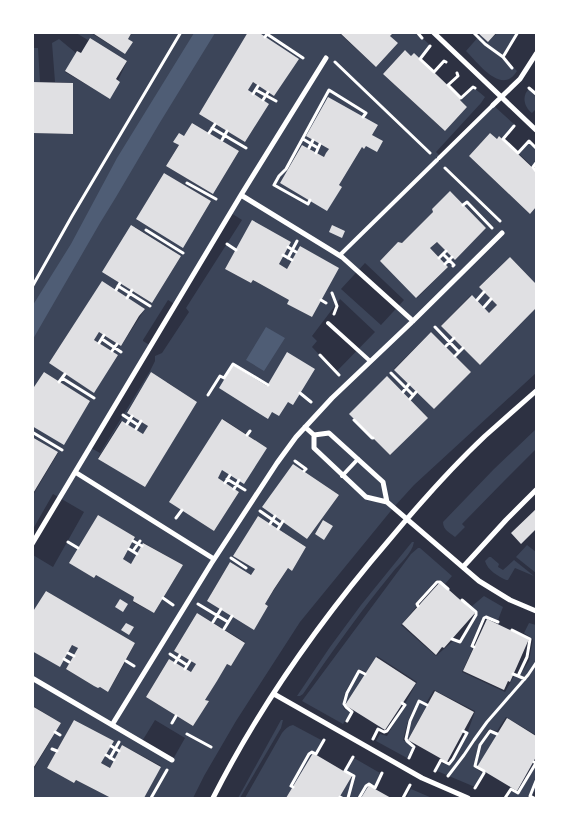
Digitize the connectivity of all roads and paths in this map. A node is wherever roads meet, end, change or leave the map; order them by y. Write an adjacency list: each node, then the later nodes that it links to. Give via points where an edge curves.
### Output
1 (181, 32): 62 (path)
2 (417, 32): 11 (path, via 431,46 420,59 434,72 444,61)
3 (433, 32): 19 (street)
4 (473, 32): 10 (path)
5 (518, 32): 10 (path)
6 (265, 37): 8 (path, via 267,34)
7 (536, 54): 19 (street, via 520,79)
8 (303, 58)
9 (326, 58): 38 (path, via 329,56); 42 (street)
10 (503, 58): 13 (path)
11 (449, 65)
12 (454, 69): 15 (path, via 458,76 448,86 461,98 473,87)
13 (514, 70)
14 (529, 88): 18 (path)
15 (478, 91)
16 (254, 94): 17 (path, via 257,88)
17 (267, 94): 20 (path); 21 (path)
18 (536, 94)
19 (501, 96): 22 (street); 27 (street)
20 (263, 100)
21 (276, 101)
22 (493, 105): 38 (lane)
23 (363, 117): 31 (path, via 366,113 329,90)
24 (510, 120): 36 (path, via 515,125 503,140 518,153 529,141)
25 (215, 124): 26 (path)
26 (212, 128): 29 (path); 30 (path)
27 (536, 130)
28 (227, 131): 30 (path)
29 (209, 133)
30 (225, 136): 32 (path); 34 (path)
31 (303, 139): 33 (path); 44 (path, via 274,185 308,204)
32 (222, 140)
33 (312, 142): 35 (path); 37 (path, via 319,146)
34 (246, 148)
35 (308, 148)
36 (536, 148)
37 (316, 153)
38 (438, 159): 48 (path, via 500,222); 55 (lane)
39 (536, 163): 40 (path, via 532,167)
40 (536, 171)
41 (187, 183): 43 (path)
42 (241, 195): 55 (street); 118 (street)
43 (216, 200)
44 (310, 200)
45 (463, 205): 47 (path, via 467,202 493,229)
46 (147, 230): 54 (path)
47 (490, 232)
48 (501, 233): 74 (street)
49 (297, 241): 53 (path)
50 (227, 244): 52 (path)
51 (288, 247): 53 (path)
52 (236, 250)
53 (294, 251): 58 (path, via 286,257)
54 (183, 252)
55 (340, 255): 74 (street)
56 (452, 257): 59 (path)
57 (439, 258): 59 (path, via 444,252)
58 (292, 260)
59 (449, 260): 60 (path); 61 (path, via 454,265)
60 (445, 264)
61 (449, 270)
62 (32, 287)
63 (116, 290): 64 (path, via 119,284)
64 (131, 292): 67 (path); 72 (path)
65 (484, 292): 70 (path)
66 (332, 293): 75 (path, via 337,306)
67 (127, 298)
68 (491, 299): 73 (path)
69 (321, 300): 71 (path)
70 (477, 300)
71 (326, 303)
72 (150, 306)
73 (484, 307)
74 (413, 321): 88 (street)
75 (329, 324): 88 (lane)
76 (435, 327): 79 (path)
77 (454, 338): 79 (path)
78 (102, 339): 83 (path)
79 (450, 342): 81 (path); 85 (path)
80 (117, 344): 83 (path)
81 (446, 346)
82 (463, 348): 85 (path)
83 (113, 349): 84 (path)
84 (121, 352)
85 (459, 352): 87 (path)
86 (320, 355): 91 (path)
87 (455, 356)
88 (370, 362): 107 (street)
89 (391, 373): 93 (path)
90 (64, 374): 100 (path, via 60,380)
91 (339, 374)
92 (268, 385): 98 (path, via 232,364)
93 (407, 386): 95 (path); 99 (path)
94 (536, 391): 131 (street, via 454,467)
95 (403, 392)
96 (416, 392): 99 (path)
97 (300, 393): 102 (path)
98 (208, 395)
99 (413, 395): 101 (path)
100 (94, 398)
101 (410, 399)
102 (311, 402)
103 (123, 415): 104 (path)
104 (131, 418): 106 (path); 108 (path, via 140,423)
105 (354, 420): 113 (path)
106 (127, 424)
107 (305, 427): 112 (street); 140 (street)
108 (136, 429)
109 (250, 431): 111 (path)
110 (32, 432): 114 (path)
111 (247, 435)
112 (314, 435): 115 (street, via 329,433); 119 (street, via 314,448)
113 (373, 438)
114 (62, 450)
115 (358, 459): 119 (lane); 126 (street, via 383,482)
116 (294, 461): 117 (path, via 306,469)
117 (304, 471)
118 (75, 472): 136 (street); 140 (street)
119 (342, 476): 126 (street, via 366,497)
120 (228, 479): 122 (path)
121 (239, 480): 122 (path)
122 (236, 484): 123 (path); 125 (path)
123 (234, 489)
124 (536, 490): 141 (street)
125 (245, 491)
126 (387, 502): 131 (street)
127 (182, 510): 130 (path)
128 (260, 511): 132 (path)
129 (275, 516): 132 (path)
130 (176, 518)
131 (407, 519): 141 (street); 177 (street, via 332,610)
132 (271, 522): 133 (path)
133 (280, 525)
134 (133, 541): 138 (path, via 140,544 135,553)
135 (68, 542): 137 (path)
136 (32, 544)
137 (78, 548)
138 (129, 549)
139 (231, 558): 142 (path)
140 (214, 559): 145 (street)
141 (463, 567): 150 (street, via 497,593)
142 (246, 568)
143 (448, 588): 148 (path, via 437,582)
144 (163, 598): 147 (path)
145 (190, 598): 151 (path); 182 (street)
146 (462, 600): 158 (path, via 476,615 460,642)
147 (173, 605)
148 (418, 606)
149 (220, 609): 151 (path)
150 (536, 611)
151 (217, 616): 153 (path); 154 (path)
152 (232, 616): 154 (path)
153 (213, 622)
154 (228, 622): 156 (path)
155 (498, 622): 159 (path, via 484,618)
156 (224, 629)
157 (512, 630): 174 (path, via 530,638 526,662)
158 (452, 639)
159 (474, 647)
160 (68, 653): 163 (path)
161 (170, 654): 165 (path)
162 (180, 655): 165 (path)
163 (74, 656)
164 (64, 659): 168 (path)
165 (178, 659): 167 (path, via 186,667); 169 (path)
166 (126, 661): 171 (path)
167 (190, 661)
168 (69, 662)
169 (175, 663)
170 (536, 663): 176 (path)
171 (134, 666)
172 (365, 674): 183 (path, via 359,671 347,693 344,704 352,712)
173 (513, 674): 174 (path)
174 (518, 676): 176 (path)
175 (32, 678): 182 (street)
176 (525, 679): 205 (path, via 487,722)
177 (274, 694): 211 (street); 215 (street, via 422,778)
178 (402, 703): 190 (path, via 405,705 387,731 378,729)
179 (427, 705): 200 (path, via 419,701 410,721 406,741 414,747)
180 (176, 716): 181 (path)
181 (172, 723)
182 (112, 725): 199 (street)
183 (344, 726)
184 (463, 731): 203 (path, via 467,733 449,764 441,760)
185 (55, 732): 188 (path)
186 (188, 734): 193 (path)
187 (497, 734): 209 (path, via 490,731 480,745 475,766 484,773)
188 (60, 735)
189 (324, 740): 208 (path, via 316,754 309,754)
190 (371, 741)
191 (120, 742): 195 (path)
192 (111, 746): 195 (path)
193 (211, 747)
194 (52, 749): 196 (path)
195 (117, 750): 197 (path, via 112,759)
196 (58, 751)
197 (106, 755)
198 (353, 757): 212 (path, via 345,771 354,776)
199 (172, 760)
200 (408, 761)
201 (534, 762): 216 (path, via 518,792 511,789)
202 (162, 765): 210 (path, via 168,769)
203 (434, 772)
204 (382, 773): 213 (path, via 376,788 369,784)
205 (447, 777)
206 (536, 781): 217 (path, via 530,796)
207 (410, 785): 214 (path)
208 (293, 787)
209 (475, 788)
210 (151, 798)
211 (213, 798)
212 (348, 798)
213 (359, 798)
214 (402, 798)
215 (468, 798)
216 (505, 798)
217 (534, 798)

